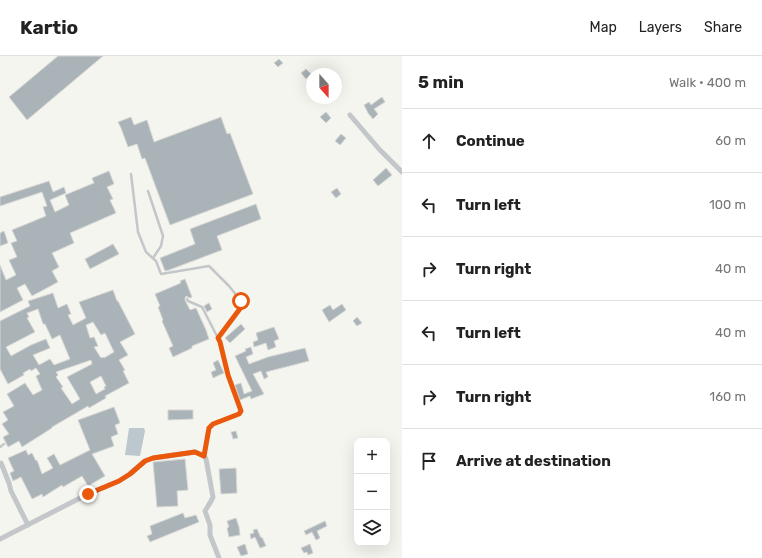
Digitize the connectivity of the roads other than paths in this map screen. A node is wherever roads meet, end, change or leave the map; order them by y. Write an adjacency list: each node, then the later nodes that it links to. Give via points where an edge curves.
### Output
1 (350, 114): 2 (street)
2 (402, 172)
3 (131, 174): 5 (lane, via 138,232 146,252)
4 (148, 191): 5 (lane, via 163,236 161,246)
5 (153, 258): 7 (lane, via 161,274 208,266 229,286 242,306)
6 (187, 299): 7 (lane, via 202,307)
7 (218, 338): 10 (lane, via 241,411 209,428)
8 (4, 444): 9 (lane)
9 (0, 447)
10 (204, 456): 12 (street, via 195,452 145,461 119,481); 14 (street, via 213,497 205,511)
11 (1, 463): 12 (street, via 11,492)
12 (28, 525): 13 (street)
13 (0, 539)
14 (218, 558)

